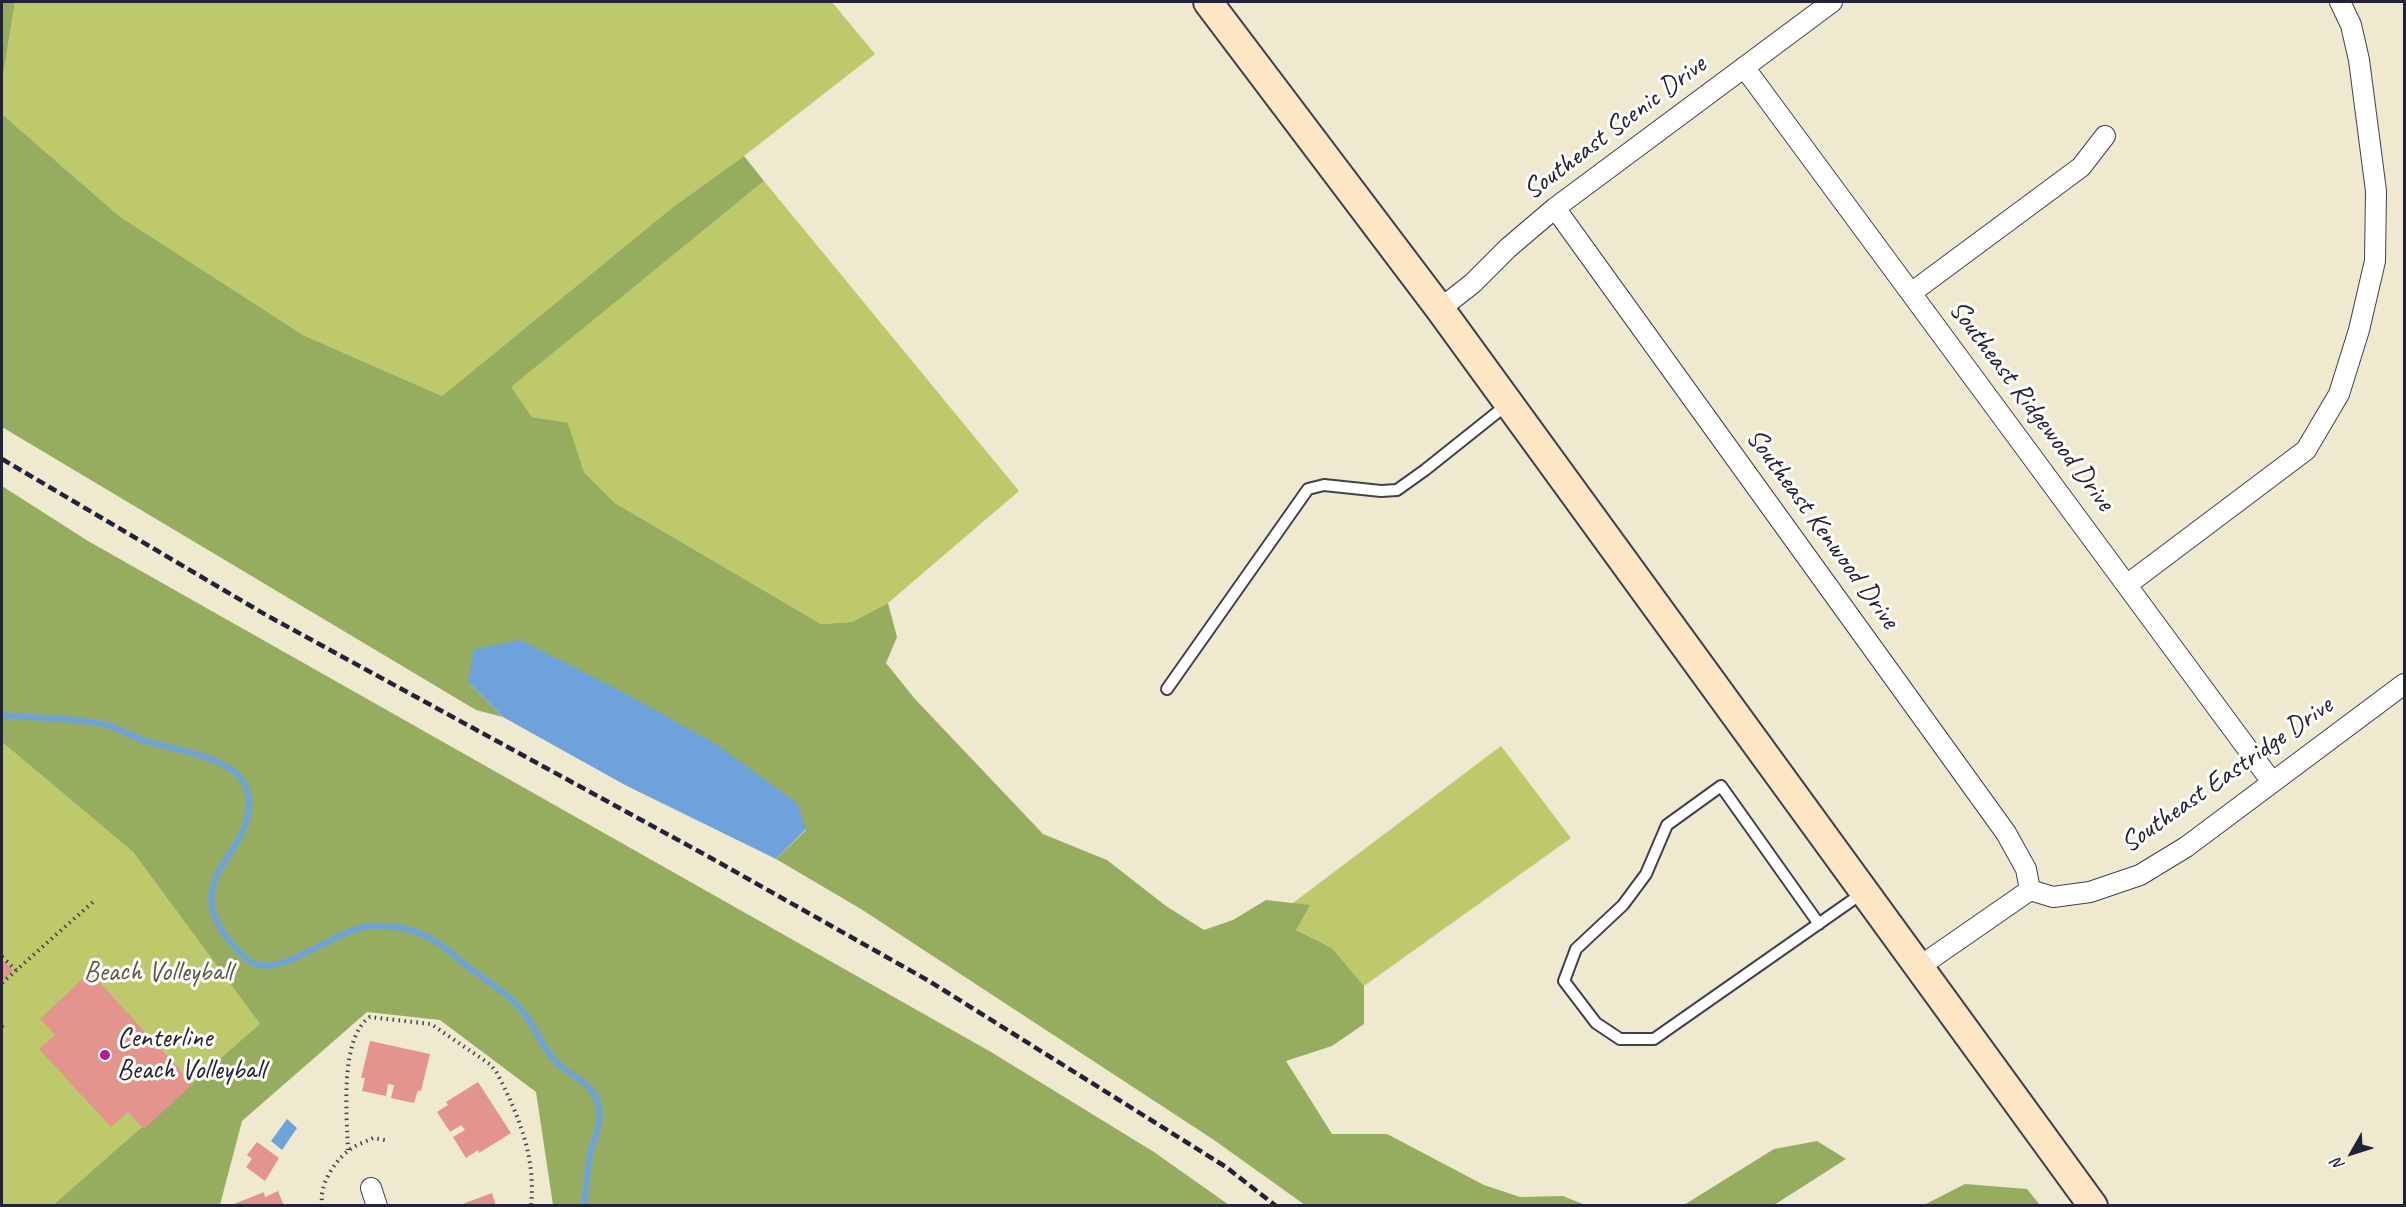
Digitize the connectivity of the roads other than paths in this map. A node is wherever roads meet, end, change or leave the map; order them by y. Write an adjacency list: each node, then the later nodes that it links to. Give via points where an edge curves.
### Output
1 (1208, 2): 8 (main road)
2 (1832, 2): 4 (street, Southeast Scenic Drive)
3 (2340, 2): 10 (street, via 2359,60 2376,203 2375,261 2339,394 2306,450)
4 (1744, 67): 6 (street, Southeast Scenic Drive); 7 (street, Southeast Ridgewood Drive)
5 (2105, 136): 7 (street, via 2081,167)
6 (1555, 208): 8 (street, Southeast Scenic Drive); 14 (street, Southeast Kenwood Drive, via 2006,832 2026,869)
7 (1911, 293): 10 (street, Southeast Ridgewood Drive)
8 (1440, 309): 9 (main road)
9 (1509, 403): 12 (lane, via 1397,490 1324,485 1308,489); 15 (main road)
10 (2128, 584): 13 (street, Southeast Ridgewood Drive)
11 (2404, 684): 13 (street, Southeast Eastridge Drive)
12 (1167, 689)
13 (2272, 782): 14 (street, Southeast Eastridge Drive, via 2186,847 2140,875 2090,892 2053,897)
14 (2030, 890): 17 (street)
15 (1864, 892): 16 (lane); 17 (main road)
16 (1819, 924): 16 (lane, via 1654,1039 1620,1039 1596,1023 1564,981 1576,949 1623,905 1647,874 1667,825 1721,786)
17 (1919, 967): 18 (main road)
18 (2093, 1206)

